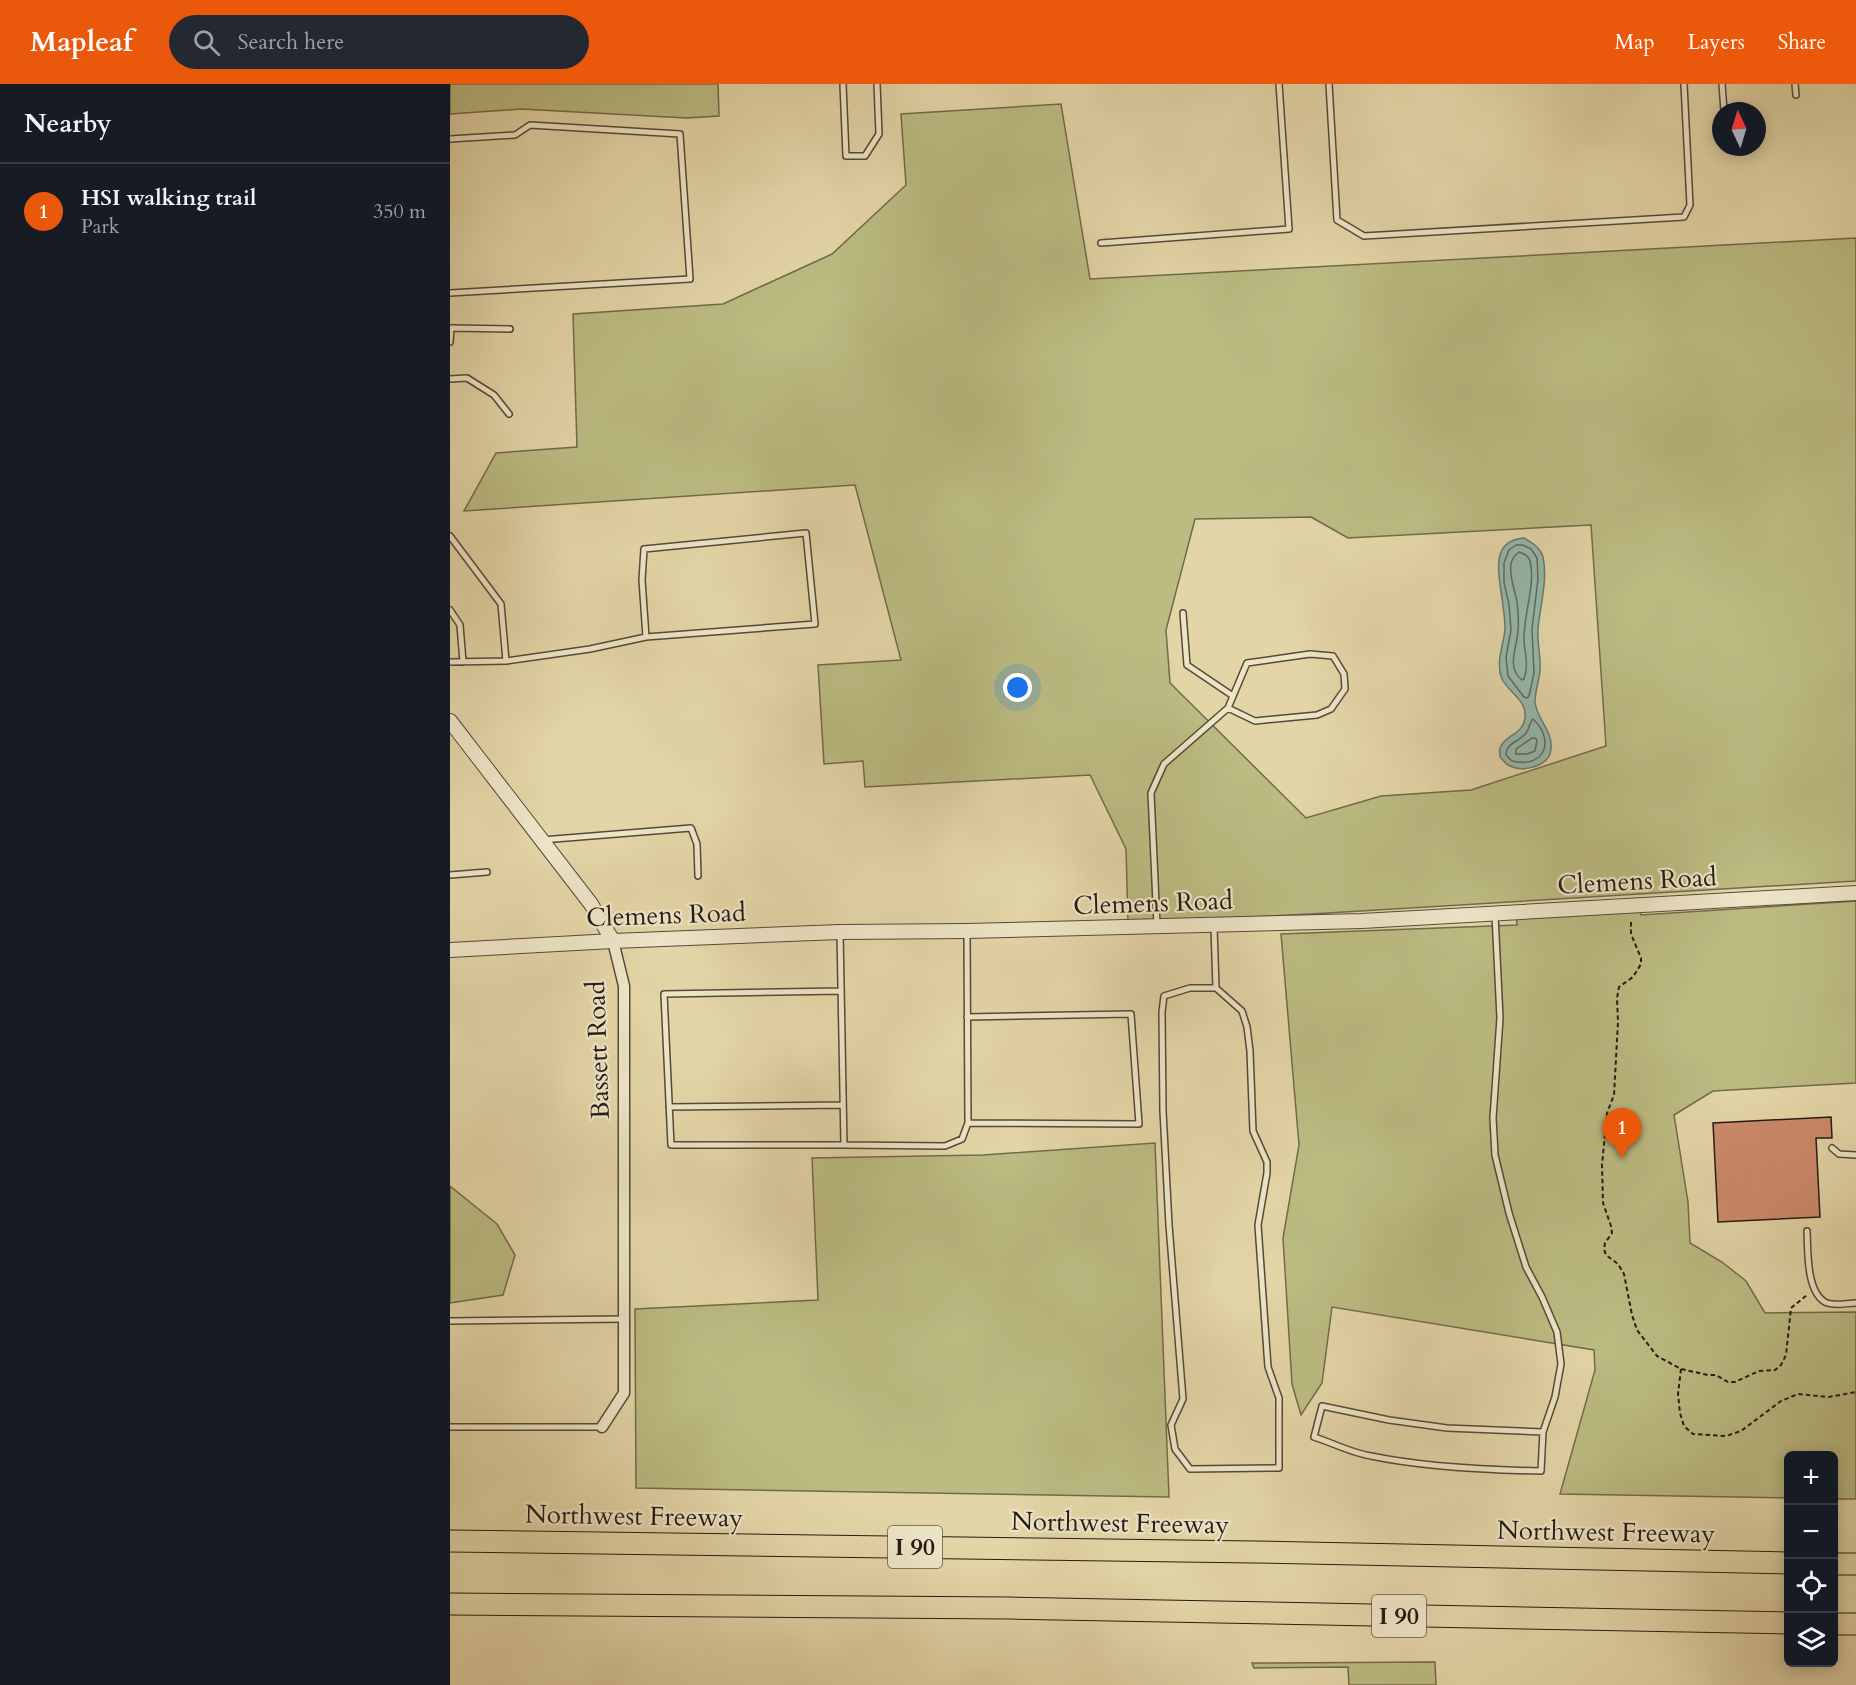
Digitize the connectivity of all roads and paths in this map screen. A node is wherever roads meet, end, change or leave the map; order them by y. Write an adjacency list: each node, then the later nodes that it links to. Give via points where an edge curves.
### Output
1 (843, 84): 2 (lane, via 846,156 865,156 879,134)
2 (877, 84)
3 (1279, 84): 11 (lane, via 1289,229)
4 (1329, 84): 5 (lane, via 1337,220 1364,236 1684,217 1690,205)
5 (1684, 84)
6 (1722, 84): 9 (lane)
7 (1795, 84): 8 (lane)
8 (1796, 95)
9 (1723, 102)
10 (450, 139): 12 (lane, via 515,135 530,125 680,134 690,279)
11 (1101, 243)
12 (450, 293)
13 (510, 329): 14 (lane, via 451,328)
14 (450, 342)
15 (450, 379): 16 (lane, via 467,378 494,395)
16 (509, 414)
17 (450, 536): 21 (lane, via 501,604)
18 (450, 610): 23 (lane, via 460,625)
19 (1183, 613): 24 (lane, via 1187,664)
20 (645, 637): 20 (lane, via 815,624 806,533 645,549); 21 (lane)
21 (506, 661): 23 (lane)
22 (450, 662): 23 (lane)
23 (463, 662)
24 (1233, 696): 25 (lane); 25 (lane, via 1247,663 1310,654 1333,656 1344,674 1345,689 1331,709 1317,715 1255,721)
25 (1228, 708): 35 (lane, via 1164,764 1150,793)
26 (450, 721): 27 (street, Bassett Road)
27 (541, 840): 30 (lane, via 691,828 698,844); 38 (street, Bassett Road, via 591,904)
28 (487, 872): 29 (lane)
29 (450, 875)
30 (698, 876)
31 (1856, 893): 32 (street, Clemens Road)
32 (1495, 913): 34 (street, Clemens Road); 58 (lane, via 1500,1018 1493,1118 1495,1155 1526,1267 1557,1332 1561,1364)
33 (1631, 922): 54 (path, via 1641,964 1633,977 1619,987 1617,998 1614,1095 1607,1113 1602,1166 1603,1203 1612,1233 1604,1249 1624,1274 1637,1330 1657,1356)
34 (1214, 925): 35 (street, Clemens Road); 40 (lane)
35 (1157, 926): 37 (street, Clemens Road)
36 (840, 932): 37 (street, Clemens Road); 38 (street, Clemens Road); 41 (lane)
37 (967, 932): 42 (lane)
38 (613, 941): 39 (street, Clemens Road); 52 (street, Bassett Road, via 624,986)
39 (450, 950)
40 (1216, 988): 40 (lane, via 1242,1011 1247,1027 1253,1131 1267,1162 1258,1225 1268,1367 1279,1398 1279,1468 1190,1468 1175,1449 1171,1425 1183,1399 1169,1225 1162,1012 1164,996 1190,988)
41 (841, 991): 43 (lane); 44 (lane, via 664,994)
42 (967, 1017): 45 (lane); 45 (lane, via 1131,1014 1139,1124)
43 (843, 1106): 44 (lane); 46 (lane)
44 (669, 1107): 46 (lane, via 671,1145)
45 (968, 1123): 46 (lane, via 962,1139 945,1146)
46 (844, 1145)
47 (1832, 1148): 48 (lane, via 1839,1154)
48 (1856, 1155)
49 (1807, 1232): 50 (lane, via 1810,1276)
50 (1815, 1289): 51 (lane, via 1828,1303); 54 (path, via 1791,1308 1786,1355 1775,1370 1728,1382 1716,1375)
51 (1856, 1303)
52 (624, 1319): 53 (lane); 57 (street, Bassett Road, via 624,1393)
53 (450, 1321)
54 (1681, 1369): 55 (path, via 1680,1413 1684,1426 1694,1434 1726,1436 1741,1431 1780,1401 1798,1394 1829,1397)
55 (1856, 1392)
56 (450, 1427): 57 (lane)
57 (602, 1427)
58 (1543, 1431): 58 (lane, via 1447,1428 1322,1406 1314,1437 1369,1456 1444,1466 1541,1471)
59 (450, 1541): 60 (highway, Northwest Freeway / I 90)
60 (1784, 1563)
61 (1838, 1564): 62 (highway)
62 (1856, 1564)
63 (450, 1604): 64 (highway, I 90, via 1009,1608)
64 (1784, 1623)
65 (1838, 1624): 66 (highway)
66 (1856, 1624)

